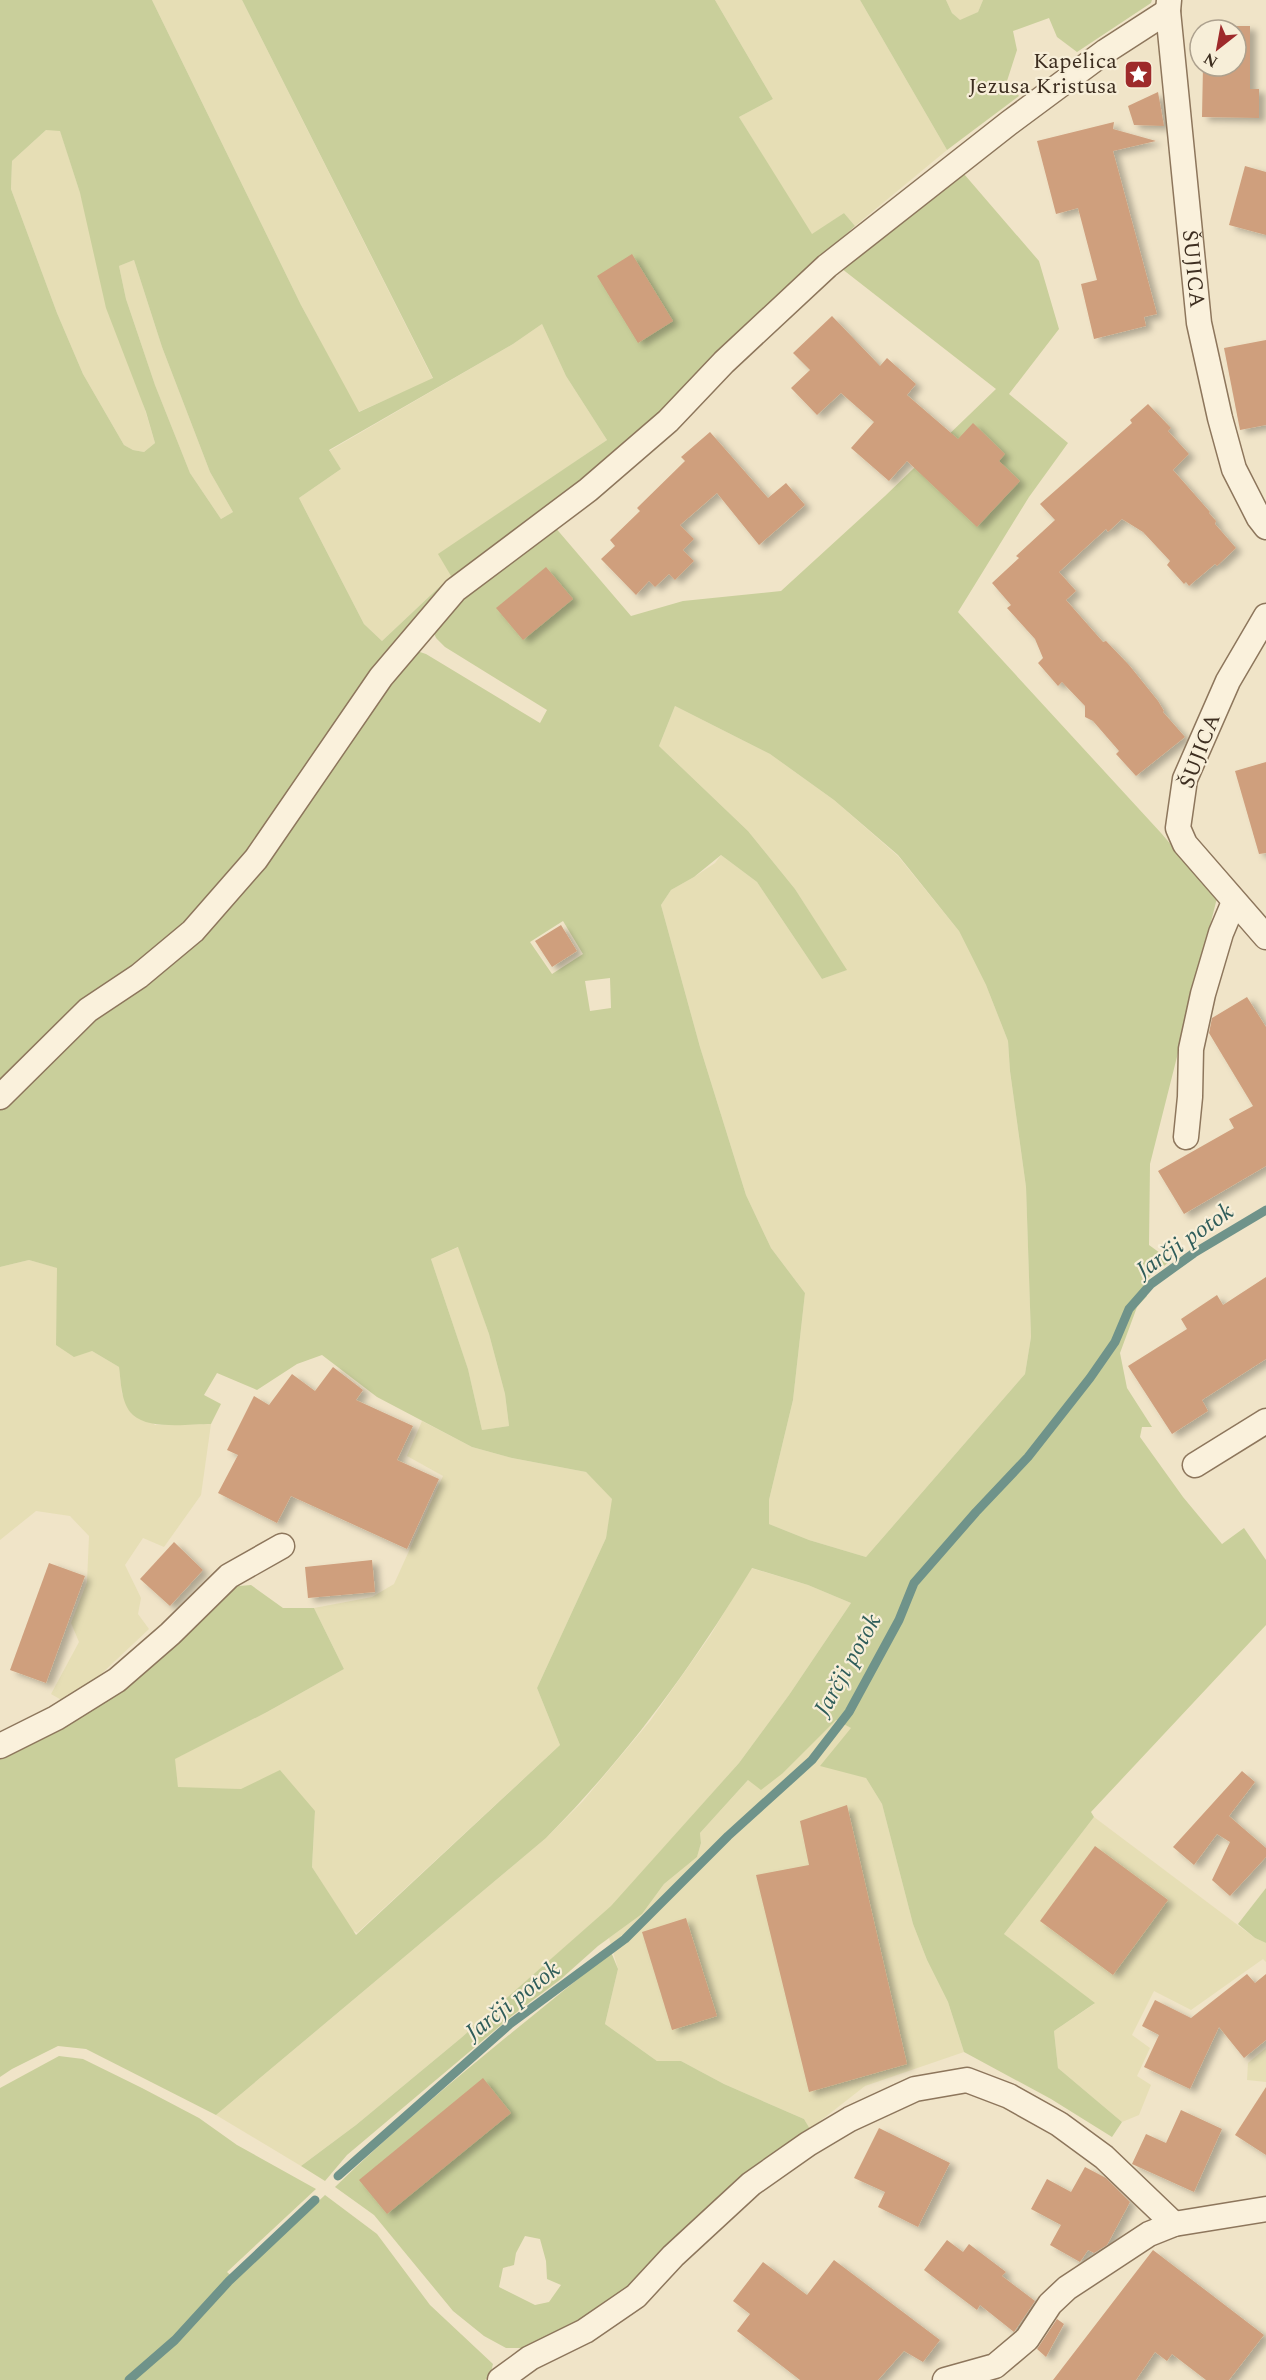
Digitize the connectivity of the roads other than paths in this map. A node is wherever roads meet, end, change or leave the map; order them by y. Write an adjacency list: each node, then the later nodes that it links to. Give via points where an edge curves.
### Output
1 (1168, 6): 2 (street, ŠUJICA, via 1199,323 1234,469); 6 (street, via 1018,116 827,266 724,362 668,421 588,490 454,590 381,677 256,859 193,931 139,976 88,1010)
2 (1266, 527)
3 (1266, 616): 4 (street, ŠUJICA, via 1228,681 1185,779 1178,828 1185,844)
4 (1234, 902): 5 (street, ŠUJICA); 7 (street, via 1203,994 1194,1038)
5 (1266, 937)
6 (0, 1097)
7 (1186, 1137)
8 (1266, 1422): 9 (street)
9 (1195, 1465)
10 (282, 1546): 11 (street, via 229,1576 117,1680 56,1718)
11 (0, 1746)
12 (1266, 2209): 13 (street)
13 (1174, 2224): 14 (street, via 1104,2157 1059,2124 1009,2096 967,2080 915,2089 850,2119 808,2144 751,2184 672,2256 636,2296); 15 (street, via 1140,2239 1067,2288 1050,2304 1027,2339 995,2366)
14 (500, 2380)
15 (945, 2380)

